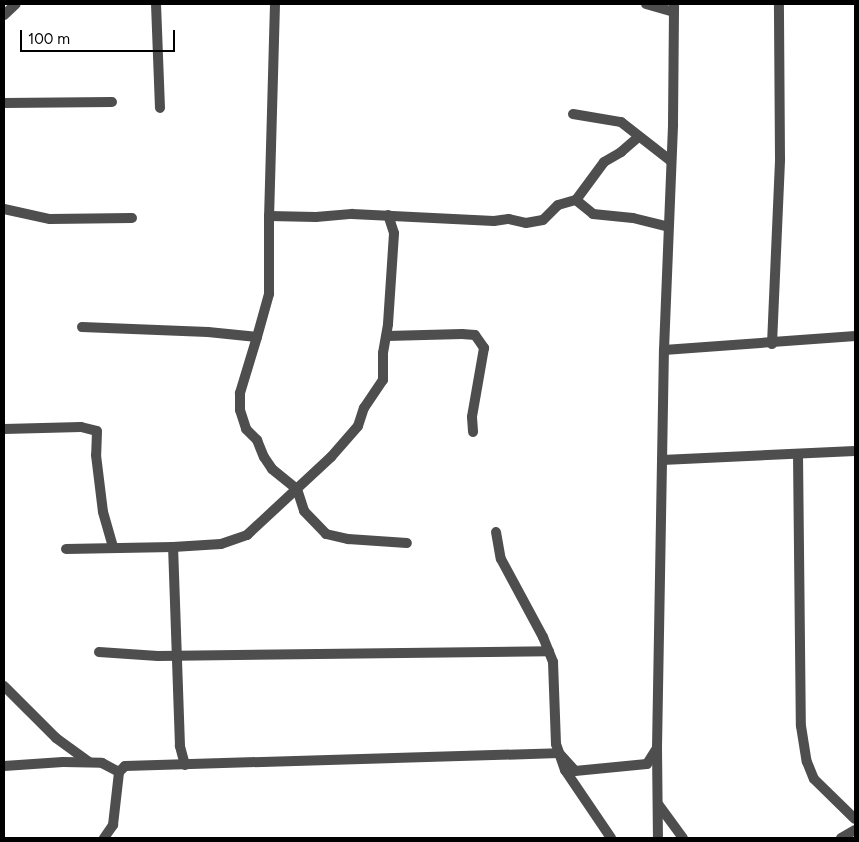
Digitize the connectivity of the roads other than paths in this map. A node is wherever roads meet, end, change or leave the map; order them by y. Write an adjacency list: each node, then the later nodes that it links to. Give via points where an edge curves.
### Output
1 (16, 4): 7 (street)
2 (156, 4): 10 (street)
3 (275, 4): 17 (street)
4 (646, 4): 6 (street)
5 (779, 4): 24 (street, via 780,159)
6 (674, 8): 13 (street)
7 (4, 16)
8 (112, 102): 9 (street)
9 (4, 103)
10 (160, 108)
11 (573, 114): 12 (street, via 621,122)
12 (638, 137): 13 (street); 14 (street, via 604,162)
13 (671, 161): 19 (street)
14 (576, 200): 16 (street, via 558,205 543,220 526,223 509,219); 19 (street, via 593,214 633,218)
15 (4, 209): 18 (street, via 50,219)
16 (388, 215): 17 (street); 21 (street, via 394,232)
17 (270, 216): 23 (street, via 269,294)
18 (132, 218)
19 (668, 227): 25 (street)
20 (82, 327): 23 (street)
21 (387, 336): 27 (street, via 475,335 484,348 472,417); 31 (street, via 383,353 384,380 364,408 358,426)
22 (855, 336): 24 (street)
23 (257, 337): 31 (street, via 240,393 240,410 246,429 257,440 272,469)
24 (772, 344): 25 (street)
25 (664, 350): 30 (street)
26 (4, 428): 34 (street, via 81,427 96,431 104,512)
27 (473, 432)
28 (855, 451): 29 (street)
29 (798, 454): 30 (street); 48 (street, via 800,726 814,779)
30 (662, 460): 41 (street)
31 (297, 489): 33 (street, via 304,511 326,534 348,539); 35 (street, via 246,534 221,544)
32 (496, 532): 37 (street, via 500,559)
33 (407, 543)
34 (113, 547): 35 (street); 36 (street)
35 (173, 547): 39 (street)
36 (66, 548)
37 (549, 651): 39 (street); 42 (street, via 553,662 556,744)
38 (99, 652): 39 (street)
39 (176, 655): 44 (street, via 180,746)
40 (4, 686): 43 (street, via 56,738)
41 (657, 748): 42 (street, via 647,764 575,771); 47 (street)
42 (560, 753): 44 (street); 51 (street, via 566,770)
43 (90, 763): 45 (street); 46 (street, via 102,763)
44 (185, 764): 46 (street, via 125,766)
45 (4, 766)
46 (118, 772): 50 (street, via 113,825)
47 (658, 804): 52 (street); 53 (street)
48 (855, 819)
49 (855, 830): 54 (street)
50 (104, 838)
51 (611, 838)
52 (658, 838)
53 (683, 838)
54 (841, 838)

